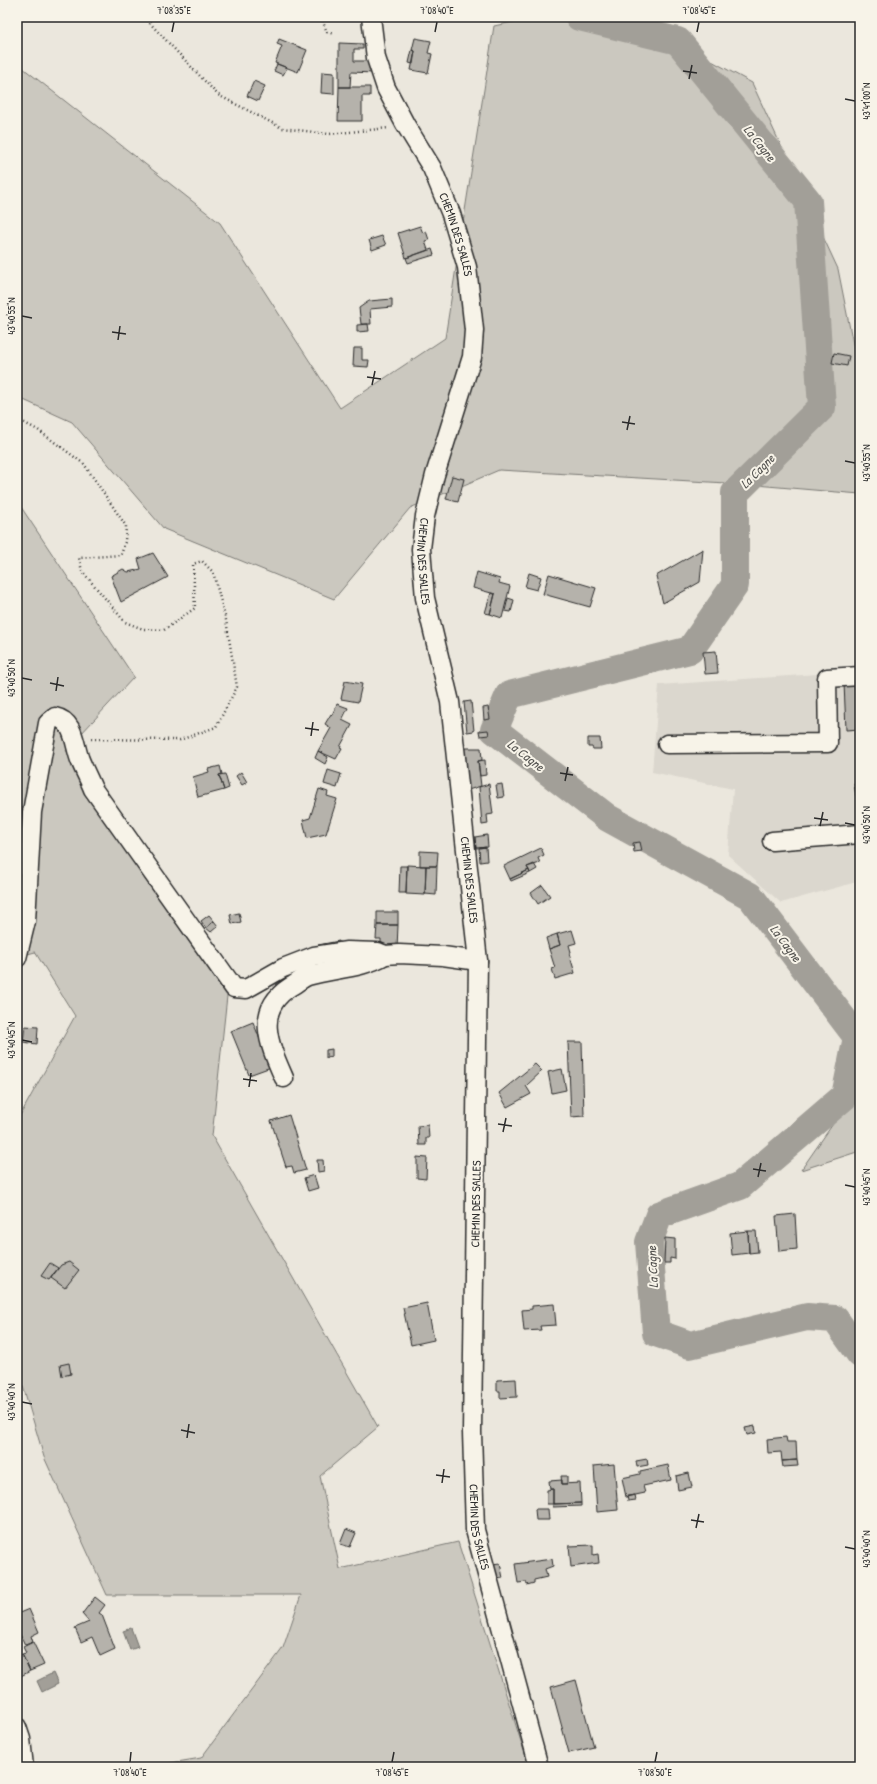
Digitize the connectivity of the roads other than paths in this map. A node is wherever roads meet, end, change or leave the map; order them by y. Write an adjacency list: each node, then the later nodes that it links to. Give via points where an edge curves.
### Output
1 (371, 17): 8 (street, CHEMIN DES SALLES, via 376,58 386,88 432,168 451,214 467,267 474,330 472,357 435,475 425,516 421,549 425,598 450,702)
2 (860, 676): 3 (street, via 827,678 828,743)
3 (667, 744)
4 (860, 834): 5 (street)
5 (772, 841)
6 (385, 955): 7 (street, via 378,952 347,951 314,956 283,968 246,989 234,988 93,789 68,724 62,719 55,718 48,722 32,812 26,921); 8 (street, via 443,956); 9 (street, via 373,963 307,976 282,993 270,1011 267,1022 269,1044)
7 (17, 958)
8 (478, 961): 12 (street, CHEMIN DES SALLES, via 472,1432 475,1530)
9 (284, 1078)
10 (17, 1727): 11 (street)
11 (24, 1767)
12 (539, 1767)

